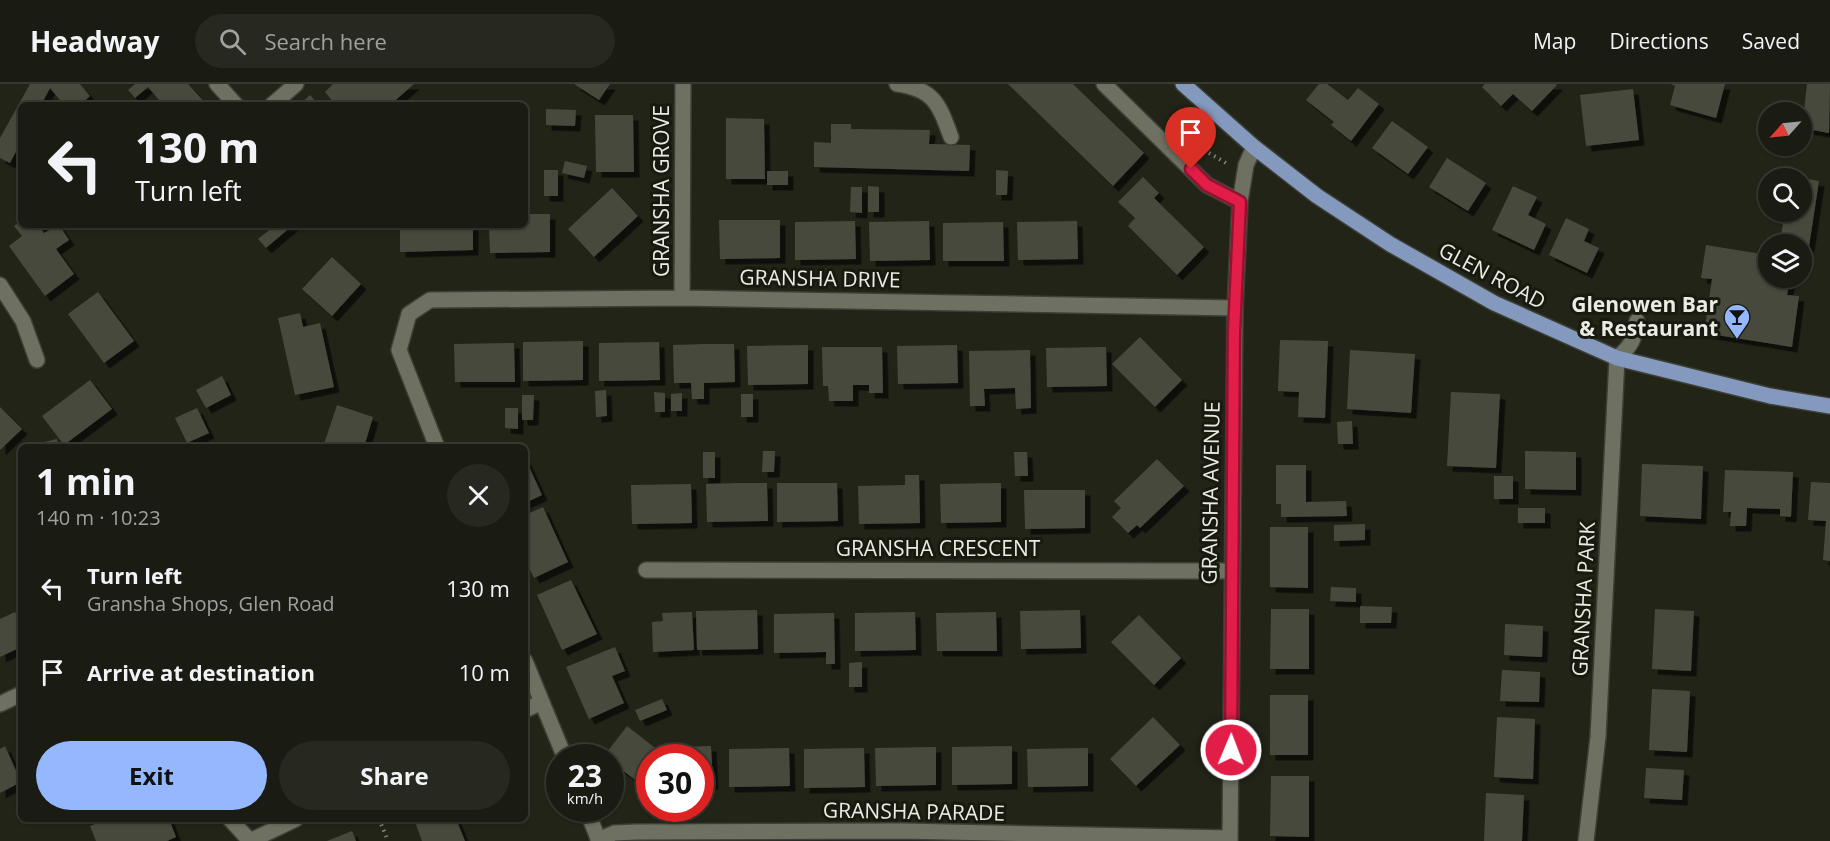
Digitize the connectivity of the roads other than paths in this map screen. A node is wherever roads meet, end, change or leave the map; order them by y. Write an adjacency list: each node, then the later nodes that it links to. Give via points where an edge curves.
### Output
1 (217, 84): 7 (street)
2 (296, 84): 8 (street)
3 (683, 84): 13 (street, GRANSHA GROVE)
4 (897, 84): 9 (street, via 918,87 940,105)
5 (1104, 84): 11 (street, via 1207,185)
6 (1183, 84): 10 (main road, GLEN ROAD)
7 (233, 102)
8 (275, 102)
9 (951, 136)
10 (1254, 147): 11 (street, GRANSHA AVENUE, via 1244,174); 16 (main road, GLEN ROAD, via 1317,196 1390,244 1494,303)
11 (1240, 202): 14 (street, GRANSHA AVENUE)
12 (0, 285): 17 (street, via 23,321)
13 (682, 298): 14 (street, GRANSHA DRIVE); 19 (street, GRANSHA DRIVE, via 430,300 409,314 399,350)
14 (1235, 308): 21 (street, GRANSHA AVENUE)
15 (1637, 321): 16 (street, via 1629,349)
16 (1617, 358): 18 (main road, GLEN ROAD, via 1770,396); 34 (street, GRANSHA PARK, via 1598,737)
17 (37, 360)
18 (1829, 402)
19 (436, 444)
20 (646, 570): 21 (street, GRANSHA CRESCENT)
21 (1231, 571): 32 (street, GRANSHA AVENUE)
22 (528, 668): 24 (street)
23 (18, 695): 25 (street)
24 (542, 702): 26 (street); 27 (street)
25 (0, 704)
26 (528, 709)
27 (559, 744)
28 (233, 822): 33 (street)
29 (290, 822): 33 (street)
30 (592, 822): 31 (street)
31 (599, 840): 32 (street, GRANSHA PARADE, via 636,832 902,831)
32 (1230, 840)
33 (250, 841)
34 (1586, 841)

